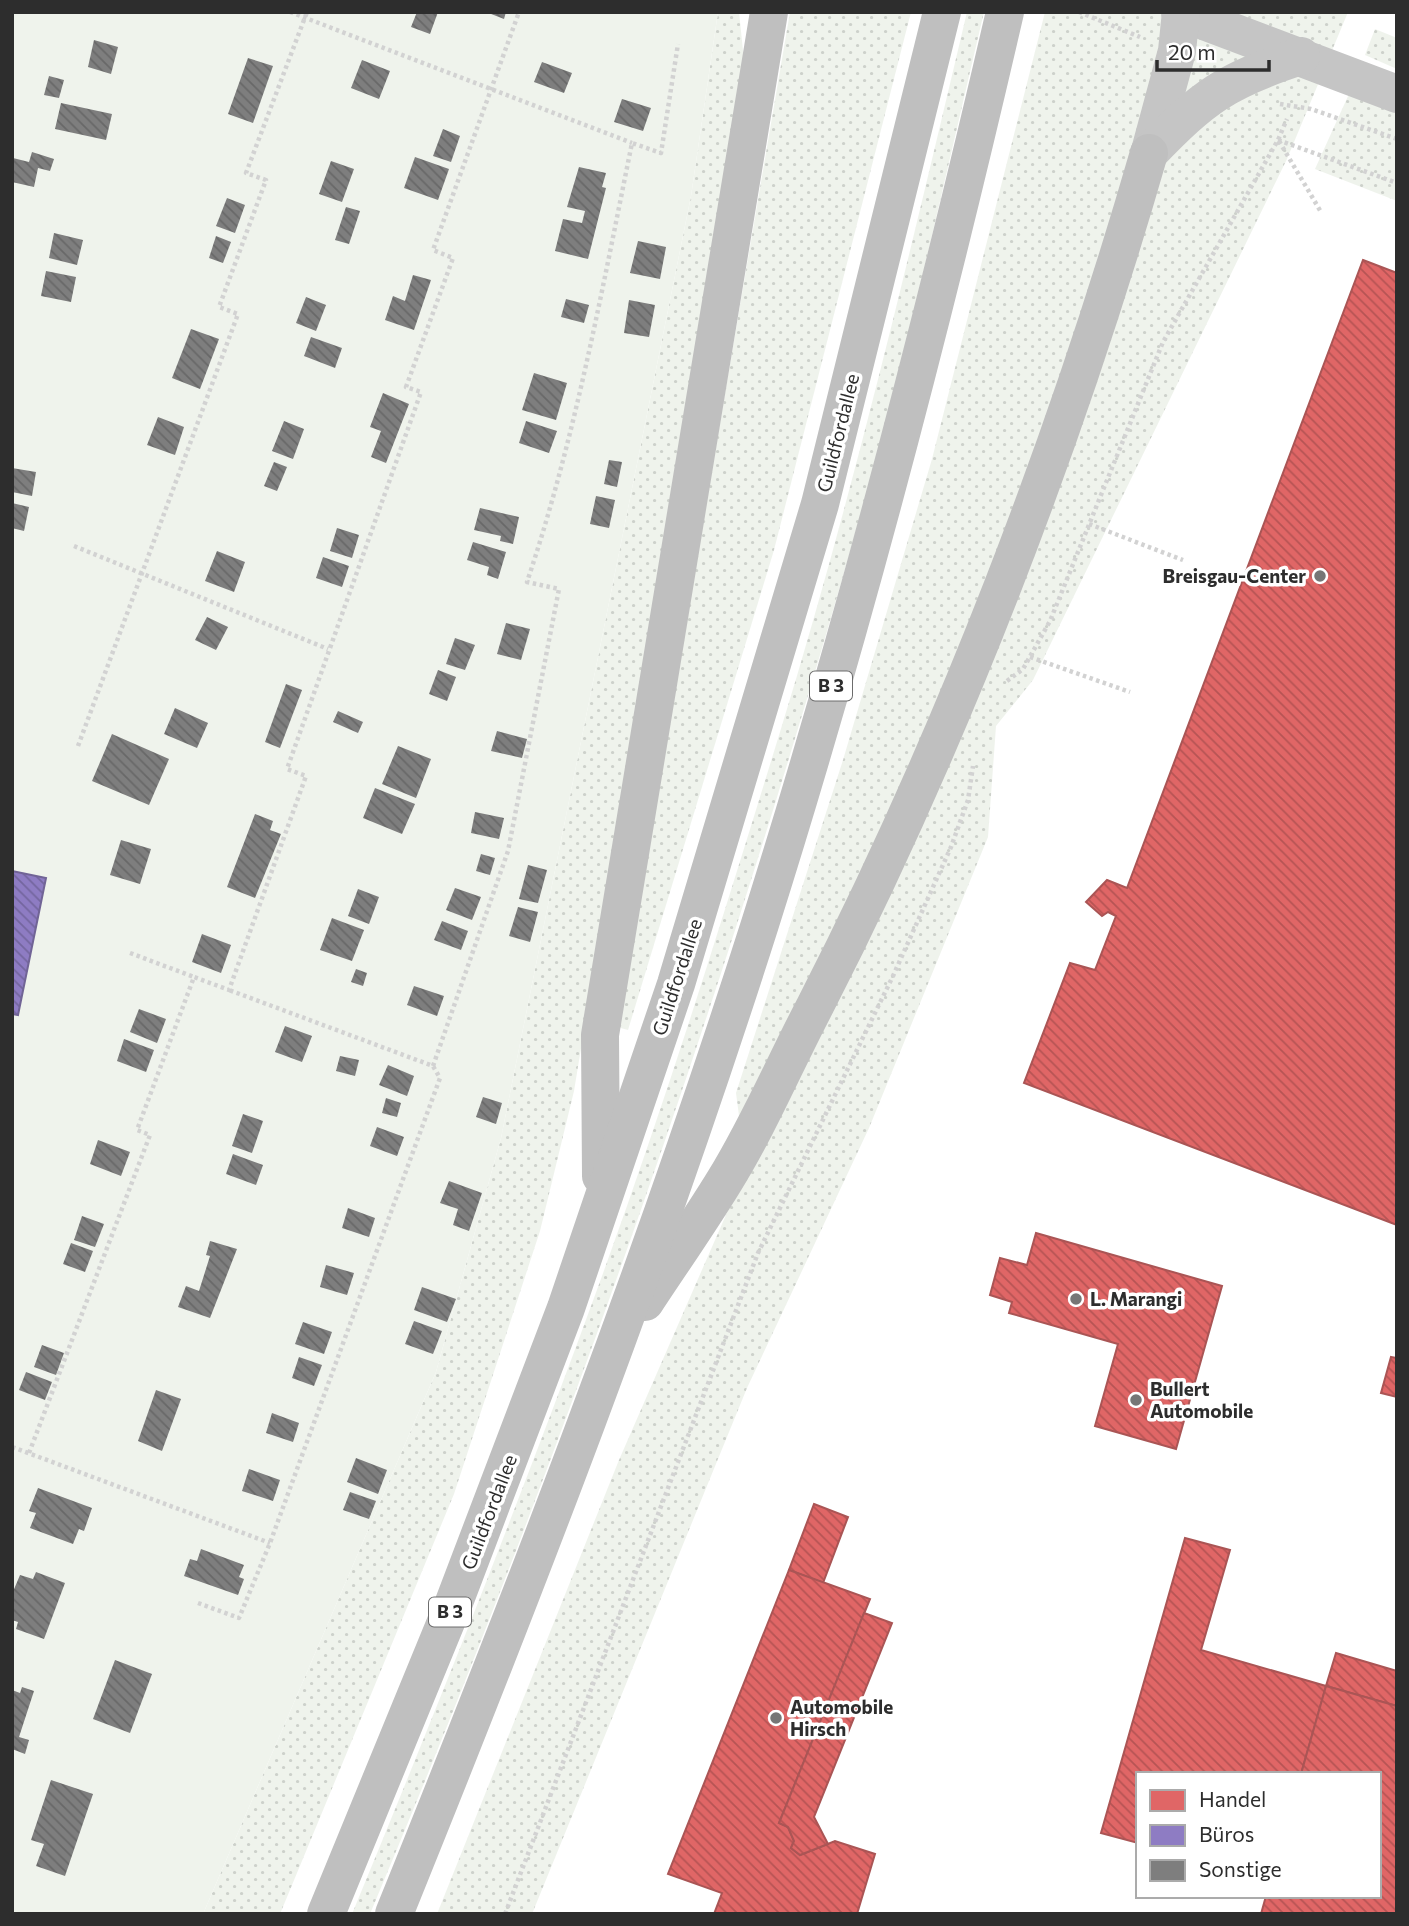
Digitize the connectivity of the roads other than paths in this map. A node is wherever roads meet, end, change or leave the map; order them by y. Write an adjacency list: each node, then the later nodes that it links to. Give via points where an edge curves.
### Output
1 (769, 12): 8 (highway, B 3, via 600,1035)
2 (942, 12): 8 (highway, Guildfordallee / B 3, via 820,504 676,984)
3 (1004, 12): 9 (highway, B 3, via 934,310 852,616 759,925)
4 (1181, 12): 5 (main road); 7 (main road, via 1177,51)
5 (1301, 55): 6 (main road); 7 (main road, via 1230,82 1193,108)
6 (1397, 94)
7 (1149, 153): 9 (highway, via 1051,454 960,690 862,914 726,1178)
8 (601, 1206): 10 (highway, Guildfordallee / B 3, via 453,1605)
9 (615, 1347): 11 (highway, B 3, via 517,1611)
10 (326, 1914)
11 (394, 1914)

